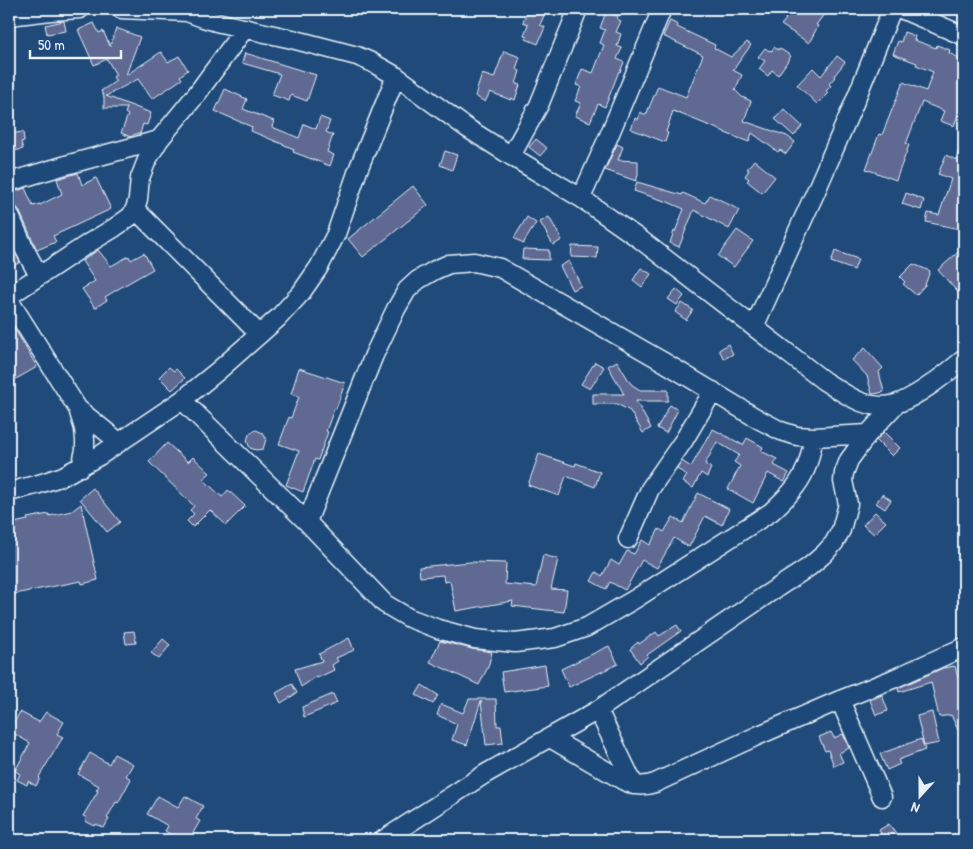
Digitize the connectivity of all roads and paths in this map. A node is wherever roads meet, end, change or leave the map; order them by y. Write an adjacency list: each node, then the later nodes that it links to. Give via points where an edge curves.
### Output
1 (80, 9): 8 (street)
2 (121, 9): 7 (street)
3 (578, 9): 13 (street, via 539,104)
4 (662, 9): 15 (street)
5 (892, 9): 20 (street, via 856,100)
6 (901, 9): 10 (street)
7 (186, 10): 9 (street, via 203,18)
8 (9, 16)
9 (245, 28): 11 (street, via 357,56); 12 (street)
10 (964, 36)
11 (396, 76): 13 (street); 21 (street, via 336,234 319,267 301,293)
12 (159, 140): 14 (street); 16 (street, via 140,178)
13 (511, 156): 15 (street)
14 (9, 182)
15 (581, 198): 20 (street)
16 (135, 210): 18 (street, via 124,222); 21 (street)
17 (9, 214): 18 (street)
18 (39, 276): 19 (street)
19 (9, 298): 26 (street)
20 (754, 327): 25 (street, via 844,394 874,405)
21 (259, 334): 24 (street)
22 (964, 359): 25 (street, via 938,380)
23 (713, 391): 28 (street, via 781,431); 32 (street, via 500,268 474,262 449,264 406,290 374,355); 33 (street, via 650,489)
24 (182, 400): 29 (street); 32 (street)
25 (896, 404): 27 (street)
26 (78, 409): 29 (street); 30 (street, via 85,440)
27 (868, 434): 28 (street); 36 (street, via 844,473 848,504 841,530 824,554)
28 (814, 437): 32 (street, via 806,468 797,484 771,512 587,627 555,638 514,643 475,639 409,618 385,604)
29 (120, 442): 30 (street)
30 (81, 467): 31 (street, via 63,476)
31 (9, 492)
32 (307, 522)
33 (628, 539)
34 (964, 647): 35 (street)
35 (840, 700): 38 (street, via 655,783); 39 (street)
36 (598, 710): 37 (street); 38 (street)
37 (550, 738): 38 (street); 40 (street, via 484,774)
38 (634, 785)
39 (882, 797)
40 (383, 840)

